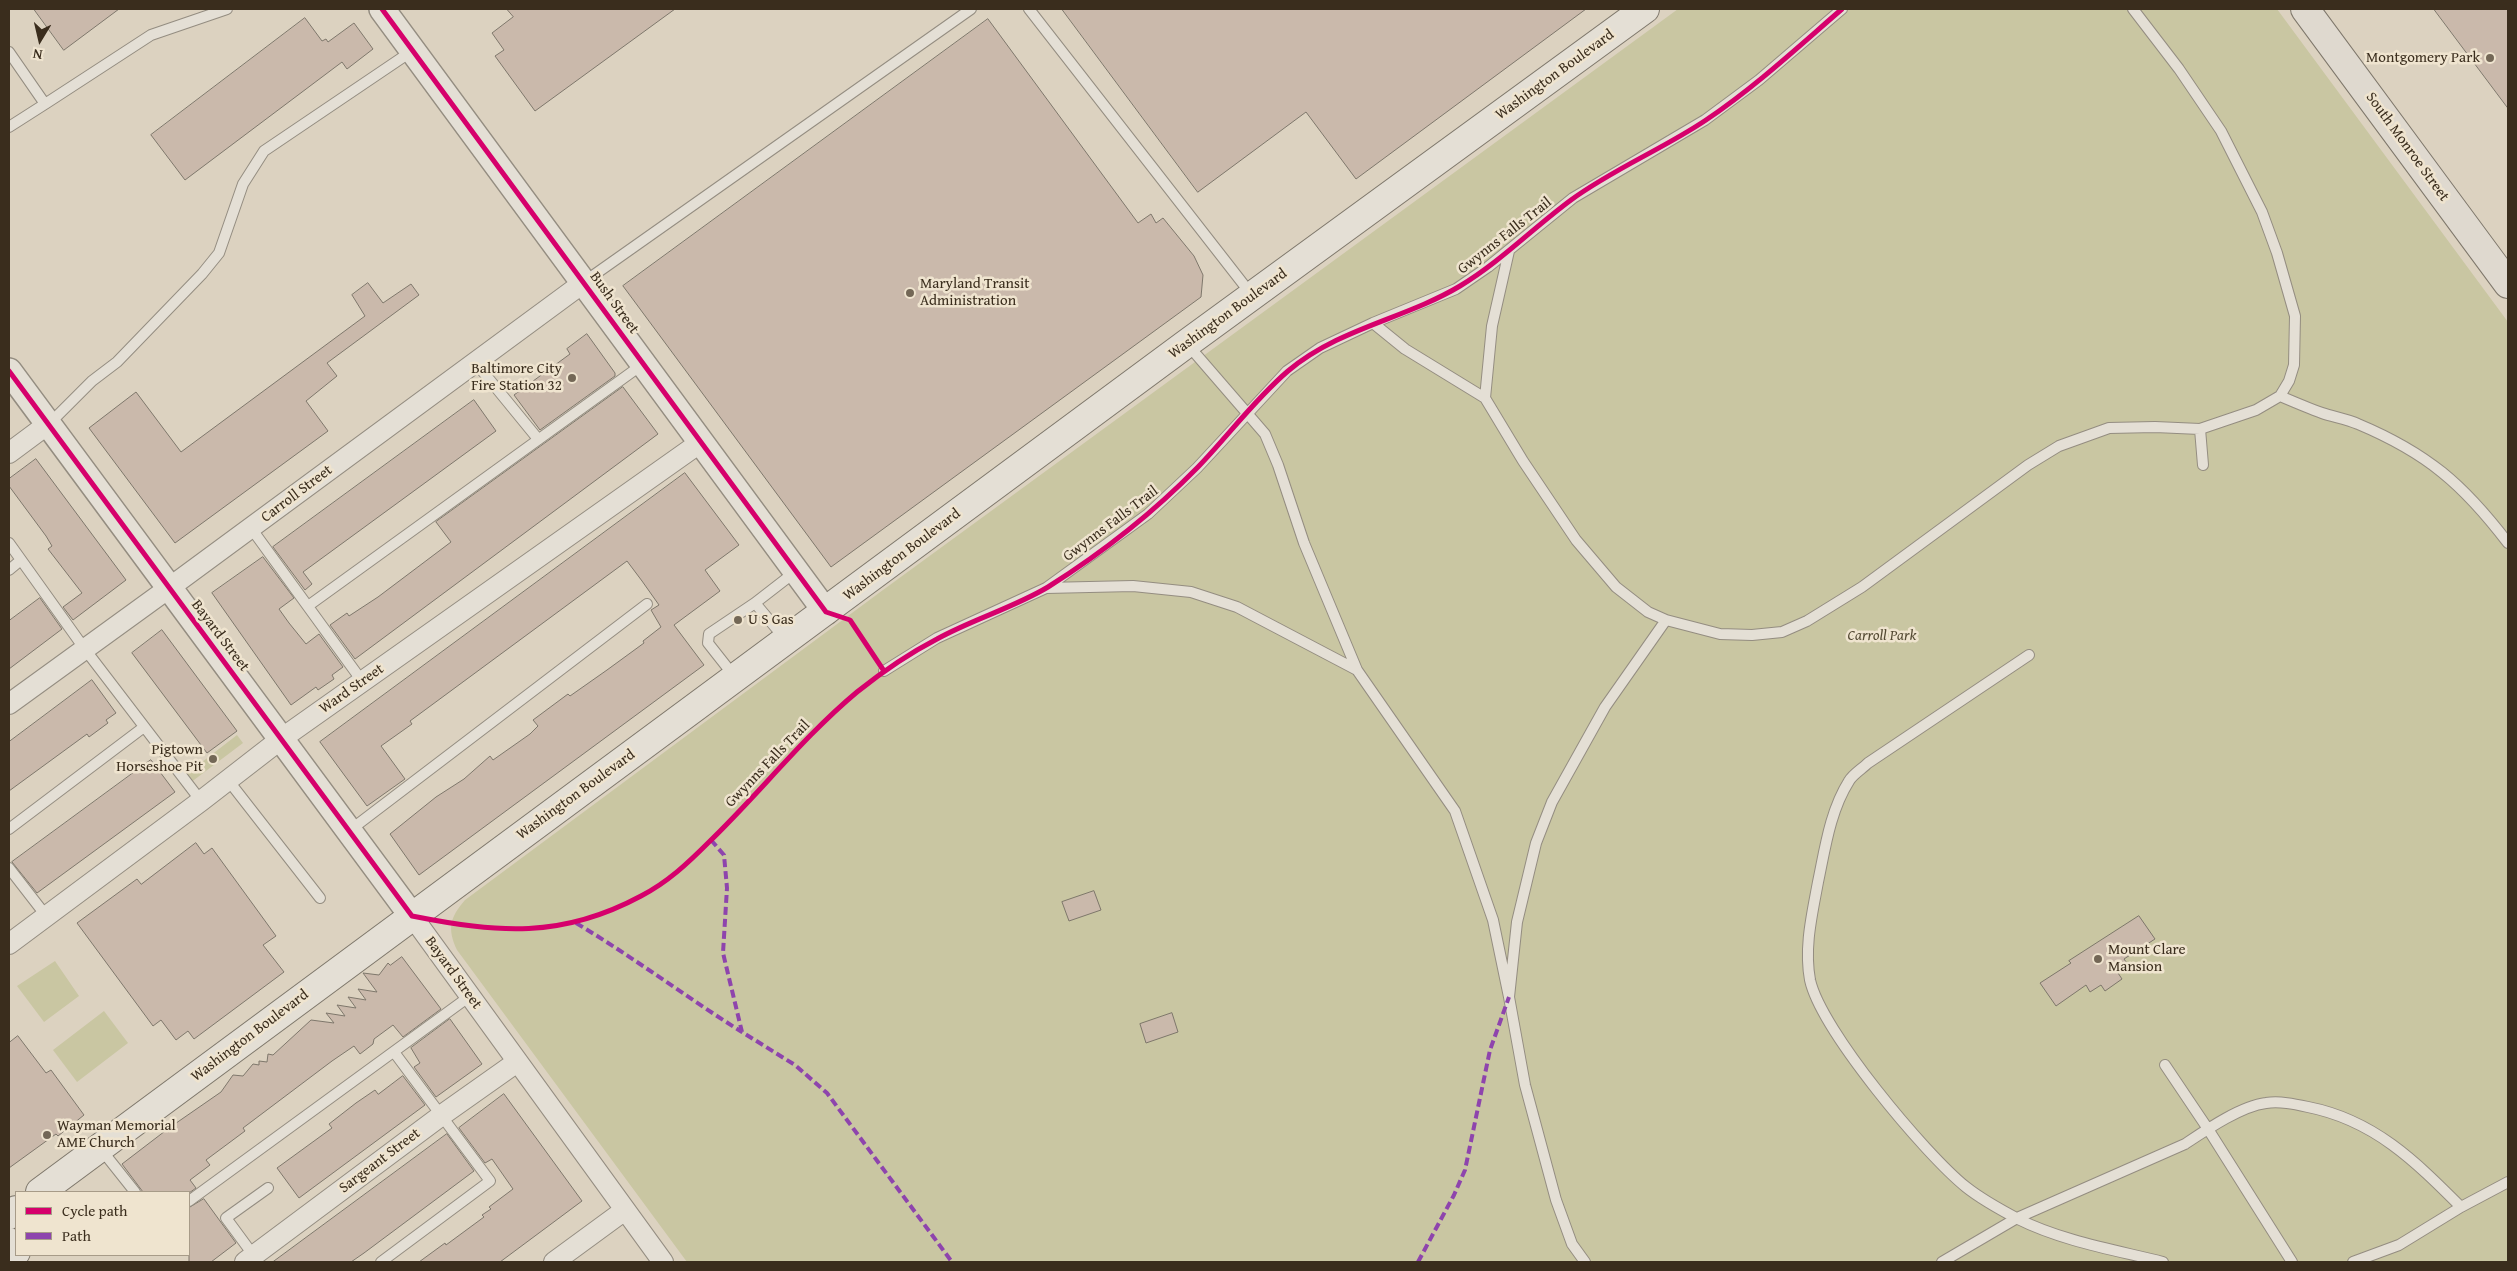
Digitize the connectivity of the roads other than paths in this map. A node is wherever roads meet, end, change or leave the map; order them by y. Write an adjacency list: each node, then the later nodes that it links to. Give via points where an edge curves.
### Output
1 (227, 9): 11 (lane, via 151,35)
2 (382, 9): 9 (street, Bush Street)
3 (971, 9): 14 (lane)
4 (1029, 9): 16 (lane)
5 (1645, 9): 16 (main road, Washington Boulevard)
6 (1842, 9): 13 (lane, Gwynns Falls Trail, via 1759,80 1706,120 1573,198)
7 (2133, 9): 22 (lane, via 2179,69 2220,131 2262,212 2295,316 2294,365)
8 (2305, 9): 15 (main road, South Monroe Street)
9 (412, 51): 14 (street, Bush Street); 25 (lane, via 264,151 243,184 218,253 207,267 117,362 92,381)
10 (9, 52): 11 (lane)
11 (45, 104): 12 (lane)
12 (9, 127)
13 (1509, 251): 17 (lane, Gwynns Falls Trail, via 1456,289); 23 (lane, via 1492,326)
14 (583, 283): 19 (street, Carroll Street); 20 (street, Bush Street)
15 (2508, 284)
16 (1252, 296): 18 (main road, Washington Boulevard)
17 (1373, 322): 23 (lane, via 1405,348); 24 (lane, Gwynns Falls Trail, via 1320,348 1287,371)
18 (1186, 344): 24 (lane); 42 (main road, Washington Boulevard)
19 (475, 362): 27 (lane); 31 (street, Carroll Street)
20 (643, 364): 27 (lane); 28 (street, Bush Street)
21 (9, 370): 25 (street, Bayard Street)
22 (2280, 396): 26 (lane, via 2256,410); 33 (lane, via 2357,424 2411,450 2444,472 2476,502)
23 (1485, 398): 43 (lane, via 1576,540 1616,587 1648,612)
24 (1247, 413): 38 (lane, Gwynns Falls Trail, via 1197,468 1148,514); 47 (lane, via 1265,434 1304,543)
25 (48, 424): 29 (street); 37 (street, Bayard Street)
26 (2200, 430): 30 (lane); 43 (lane, via 2109,428 2059,446 2028,465 1862,587 1782,632 1720,634)
27 (538, 439): 41 (lane)
28 (701, 442): 36 (street, Bush Street); 50 (street, Ward Street)
29 (9, 453)
30 (2203, 465)
31 (251, 528): 37 (street, Carroll Street); 41 (lane)
32 (9, 542): 34 (lane)
33 (2508, 543)
34 (22, 560): 35 (lane); 45 (lane)
35 (9, 570)
36 (796, 571): 39 (lane); 42 (street, Bush Street)
37 (170, 588): 45 (street, Carroll Street); 53 (street, Bayard Street)
38 (1046, 588): 47 (lane, via 1133,586 1190,592 1238,608); 48 (lane, Gwynns Falls Trail, via 937,638)
39 (756, 603): 44 (lane); 49 (lane, via 709,634 708,643)
40 (646, 604): 57 (lane)
41 (308, 606): 50 (lane)
42 (826, 612): 44 (main road, Washington Boulevard)
43 (1666, 620): 64 (lane, via 1606,707 1552,802 1536,843 1517,922)
44 (787, 641): 49 (main road, Washington Boulevard)
45 (84, 648): 51 (street, Carroll Street); 52 (lane)
46 (2028, 654): 78 (lane, via 1868,763 1849,780 1826,840 1807,958 1811,982 1832,1027 1889,1103 1930,1152 1966,1187)
47 (1357, 670): 64 (lane, via 1455,811 1493,920)
48 (884, 671)
49 (736, 678): 60 (main road, Washington Boulevard)
50 (362, 681): 53 (street, Ward Street)
51 (9, 704)
52 (144, 727): 55 (lane); 56 (lane)
53 (281, 739): 54 (street, Ward Street); 57 (street, Bayard Street)
54 (228, 780): 55 (street, Ward Street); 59 (lane)
55 (201, 801): 61 (street, Ward Street)
56 (9, 829)
57 (349, 831): 60 (street, Bayard Street)
58 (9, 868): 61 (lane)
59 (320, 898)
60 (412, 916): 63 (street, Bayard Street); 70 (main road, Washington Boulevard)
61 (47, 917): 62 (street, Ward Street)
62 (9, 944)
63 (470, 996): 65 (lane); 66 (street, Bayard Street)
64 (1509, 997): 83 (lane, via 1525,1085 1556,1200 1572,1244)
65 (394, 1052): 68 (lane); 75 (lane)
66 (517, 1062): 68 (street, Sargeant Street); 77 (street, Bayard Street)
67 (2165, 1064): 69 (lane)
68 (442, 1115): 79 (street, Sargeant Street); 80 (lane, via 490,1181)
69 (2208, 1129): 76 (lane, via 2253,1106 2266,1103 2327,1111 2359,1123 2383,1137); 78 (lane, via 2185,1144); 86 (lane)
70 (100, 1148): 73 (main road, Washington Boulevard); 74 (lane)
71 (2508, 1182): 76 (lane)
72 (268, 1188): 79 (lane, via 226,1218)
73 (41, 1191)
74 (133, 1191)
75 (190, 1200)
76 (2461, 1207): 87 (lane, via 2399,1245)
77 (624, 1210): 81 (street); 82 (street, Bayard Street)
78 (2017, 1218): 84 (lane); 85 (lane, via 2049,1233)
79 (250, 1259)
80 (381, 1262)
81 (554, 1262)
82 (663, 1262)
83 (1585, 1262)
84 (1942, 1262)
85 (2163, 1262)
86 (2292, 1262)
87 (2353, 1262)

